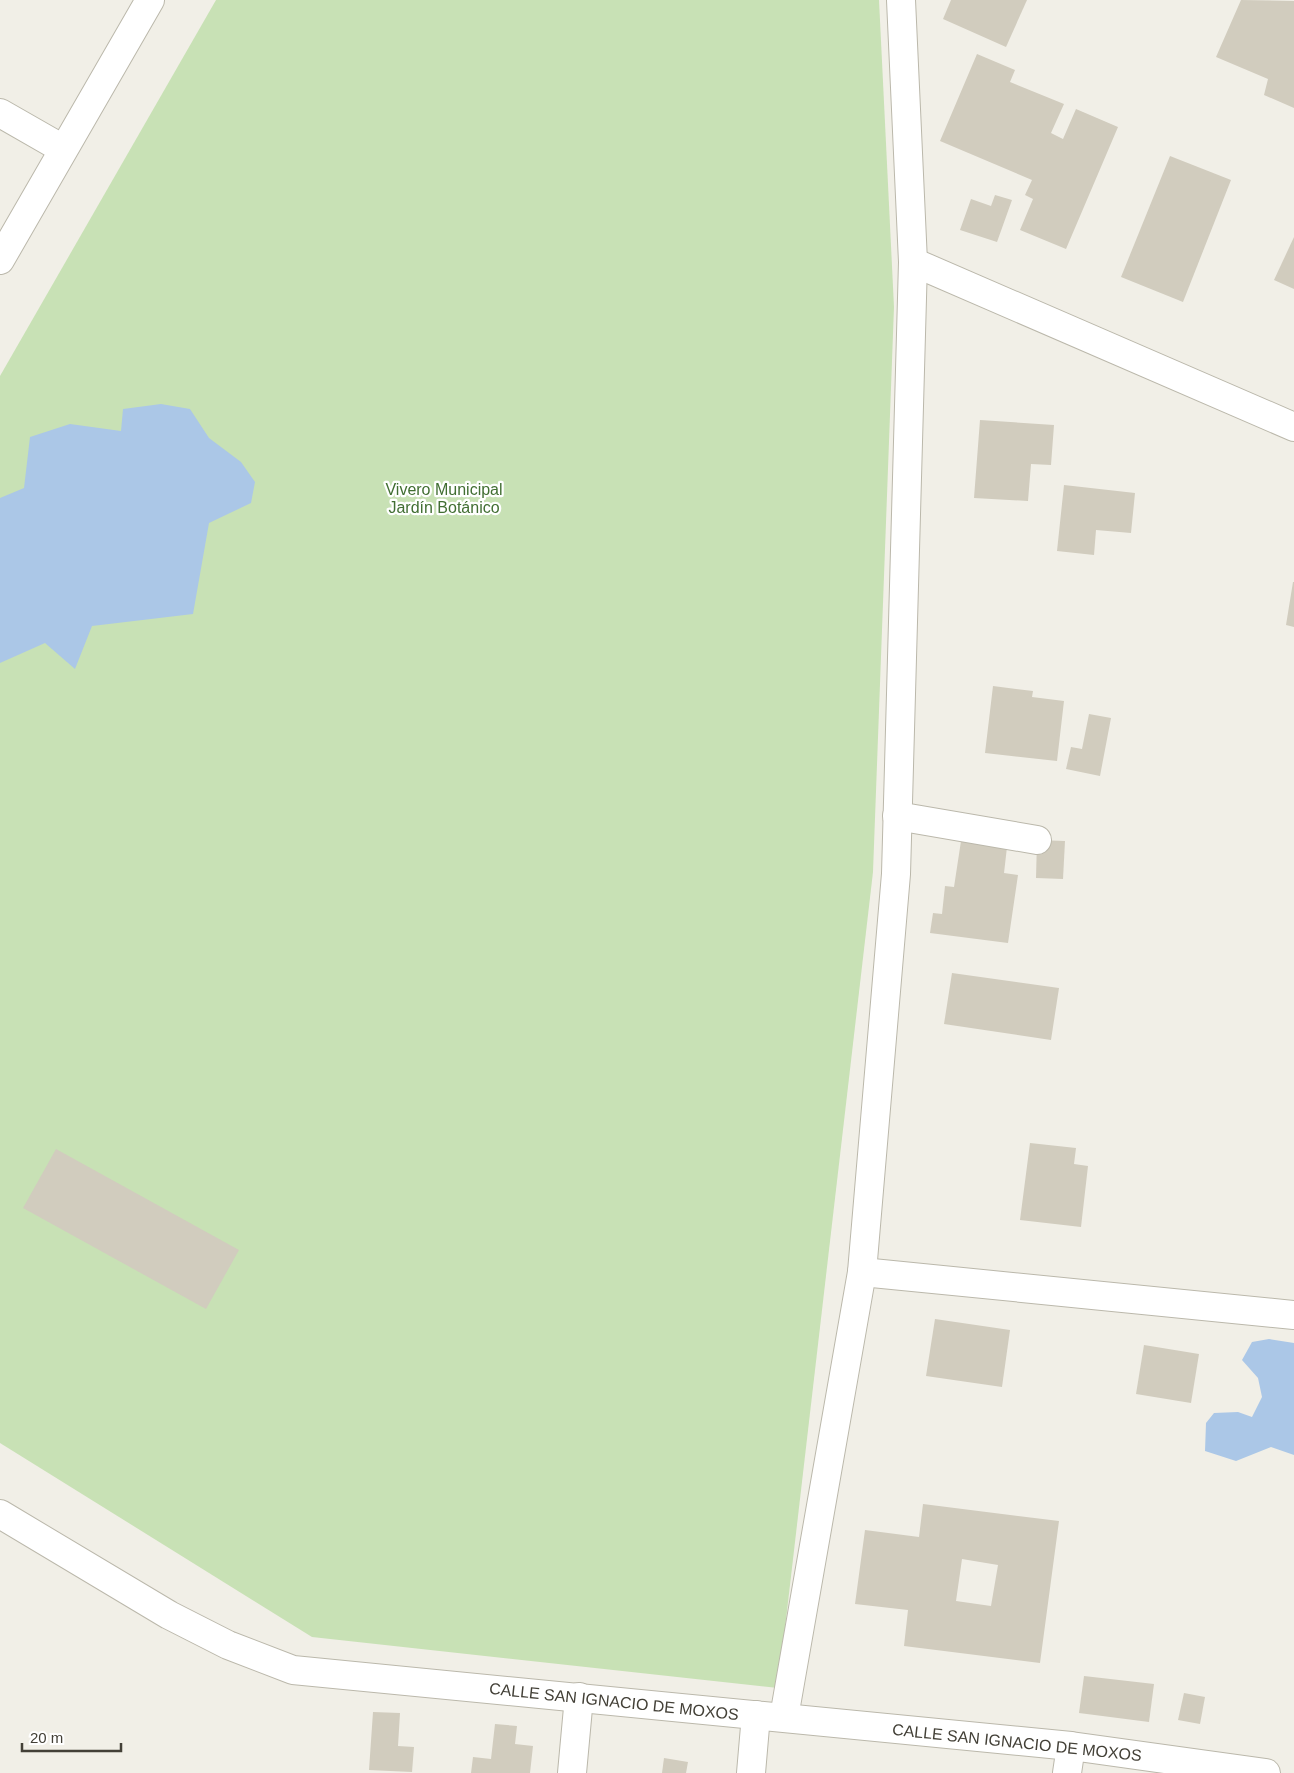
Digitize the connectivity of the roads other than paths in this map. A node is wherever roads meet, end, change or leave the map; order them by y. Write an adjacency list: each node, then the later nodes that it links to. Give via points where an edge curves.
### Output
1 (150, 0): 4 (street)
2 (901, 0): 6 (street)
3 (0, 113): 4 (street)
4 (63, 149): 5 (street)
5 (0, 260)
6 (913, 262): 7 (street); 8 (street)
7 (1294, 427)
8 (897, 816): 9 (street); 10 (street, via 895,883)
9 (1037, 840)
10 (862, 1272): 11 (street); 15 (street)
11 (1294, 1315)
12 (0, 1514): 13 (street, CALLE SAN IGNACIO DE MOXOS, via 169,1615 228,1645 293,1670)
13 (579, 1698): 14 (street, CALLE SAN IGNACIO DE MOXOS); 17 (street)
14 (756, 1715): 15 (street, CALLE SAN IGNACIO DE MOXOS); 18 (street)
15 (784, 1717): 16 (street, CALLE SAN IGNACIO DE MOXOS)
16 (1071, 1746): 19 (street); 20 (street, CALLE SAN IGNACIO DE MOXOS)
17 (572, 1773)
18 (751, 1773)
19 (1068, 1773)
20 (1266, 1773)

